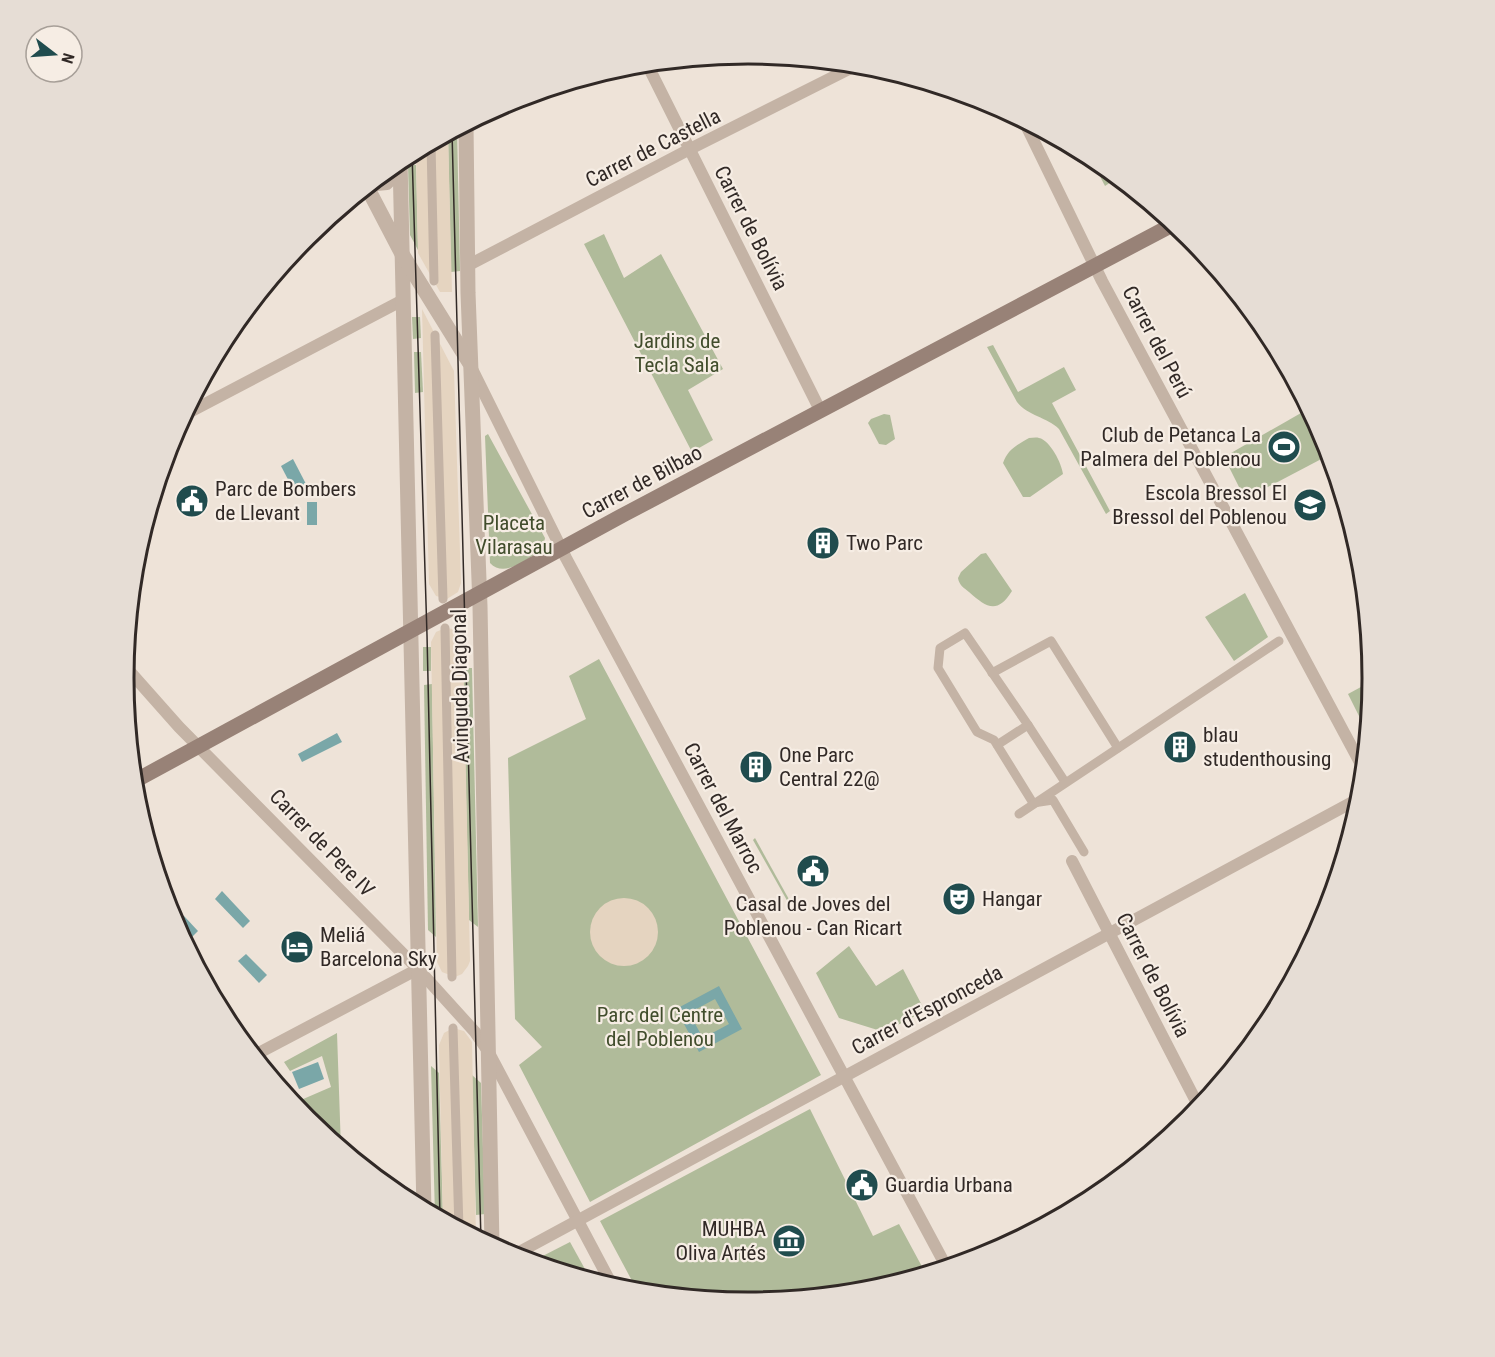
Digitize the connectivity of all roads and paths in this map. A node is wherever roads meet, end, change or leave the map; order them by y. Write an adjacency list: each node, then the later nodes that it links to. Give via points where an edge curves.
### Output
1 (651, 72): 5 (street, Carrer de Bolívia)
2 (843, 72): 5 (street, Carrer de Castella)
3 (466, 133): 11 (street, Avinguda Diagonal)
4 (1030, 134): 12 (street, Carrer del Perú)
5 (690, 149): 11 (street, Carrer de Castella); 18 (street, Carrer de Bolívia)
6 (431, 153): 13 (street)
7 (400, 172): 10 (street)
8 (371, 194): 10 (street)
9 (1165, 229): 12 (main road, Carrer de Bilbao)
10 (402, 254): 14 (street); 16 (street)
11 (467, 266): 16 (street, Avinguda Diagonal)
12 (1095, 267): 18 (main road, Carrer de Bilbao); 31 (street, Carrer del Perú)
13 (434, 281)
14 (403, 300): 17 (street); 23 (street)
15 (435, 335): 21 (street, Avinguda Diagonal)
16 (470, 365): 19 (street, Carrer del Marroc); 20 (street, Avinguda Diagonal)
17 (196, 409)
18 (820, 410): 19 (main road, Carrer de Bilbao)
19 (562, 549): 20 (main road, Carrer de Bilbao); 45 (street, Carrer del Marroc)
20 (480, 592): 23 (main road, Carrer de Bilbao); 43 (street, Avinguda Diagonal)
21 (443, 599)
22 (445, 628): 41 (street, Avinguda Diagonal)
23 (412, 631): 29 (main road, Carrer de Bilbao); 40 (street)
24 (1279, 641): 30 (street)
25 (992, 673): 27 (street); 28 (street, via 965,633 940,648 938,668 977,732); 30 (street, via 1051,641)
26 (134, 676): 29 (street, Carrer de Pere IV)
27 (1028, 725): 28 (street); 33 (street)
28 (997, 745): 34 (street)
29 (198, 746): 32 (main road, Carrer de Bilbao); 40 (street, Carrer de Pere IV)
30 (1118, 748): 33 (street)
31 (1356, 756)
32 (142, 777)
33 (1065, 782): 34 (street)
34 (1033, 803): 36 (street); 37 (street, via 1053,800)
35 (1349, 804): 39 (street, Carrer d'Espronceda)
36 (1018, 814)
37 (1084, 852)
38 (1072, 861): 39 (street, Carrer de Bolívia)
39 (1111, 934): 45 (street, Carrer d'Espronceda); 46 (street, Carrer de Bolívia)
40 (418, 969): 43 (street, Carrer de Pere IV, via 476,1032); 44 (street); 47 (street)
41 (452, 977)
42 (453, 1028): 48 (street)
43 (488, 1051): 49 (street, Carrer de Pere IV); 50 (street, Avinguda Diagonal)
44 (260, 1053)
45 (845, 1077): 49 (street, Carrer d'Espronceda); 52 (street, Carrer del Marroc)
46 (1195, 1099)
47 (424, 1200)
48 (459, 1220)
49 (577, 1221): 51 (street, Carrer d'Espronceda); 53 (street, Carrer de Pere IV)
50 (492, 1236)
51 (523, 1250)
52 (943, 1261)
53 (607, 1276)

